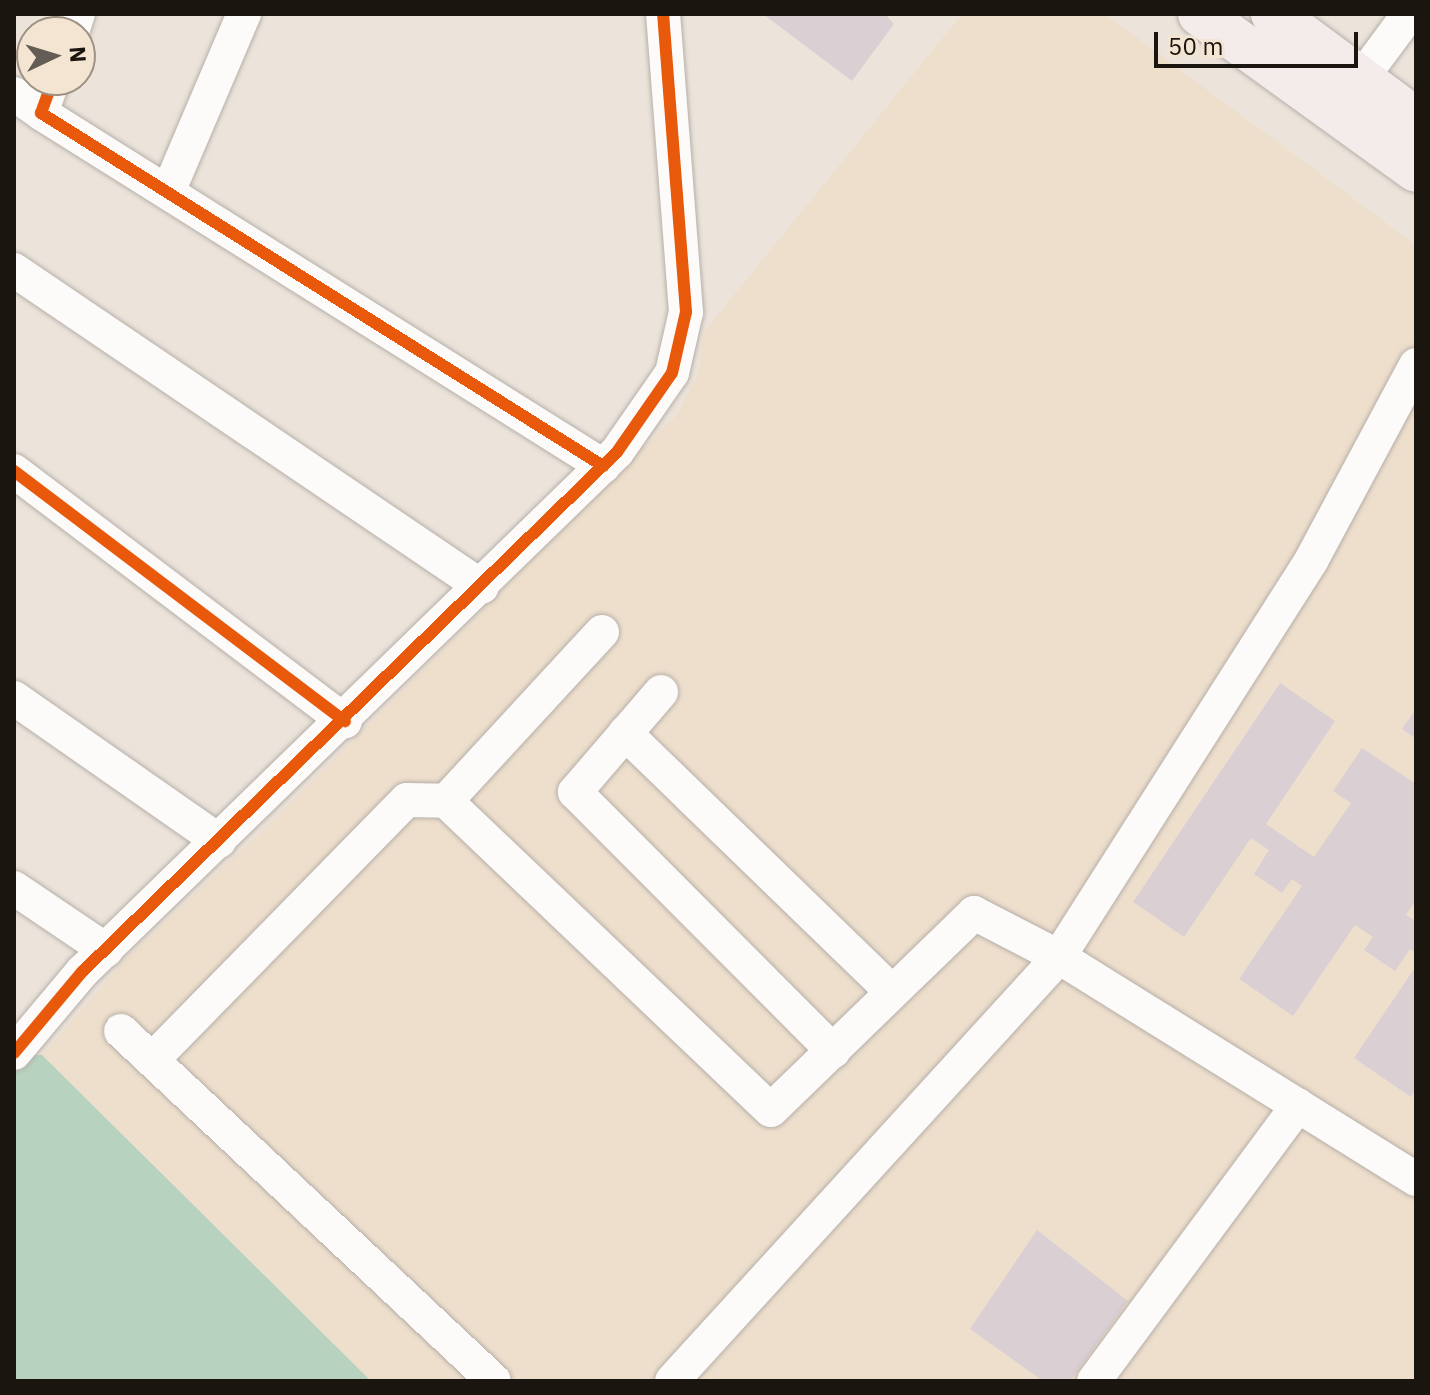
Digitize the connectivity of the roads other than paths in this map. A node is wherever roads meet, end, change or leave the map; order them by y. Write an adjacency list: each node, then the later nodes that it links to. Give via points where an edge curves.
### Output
1 (244, 14): 10 (street)
2 (663, 14): 13 (street, via 686,312 672,373)
3 (1200, 14): 6 (highway)
4 (1273, 14): 6 (highway)
5 (1409, 14): 6 (street)
6 (1349, 96): 8 (highway); 9 (highway)
7 (27, 103): 10 (street)
8 (1416, 120)
9 (1416, 170)
10 (168, 192): 13 (street, via 366,322)
11 (14, 270): 15 (street)
12 (1416, 365): 25 (street, via 1311,561)
13 (603, 466): 15 (street)
14 (14, 471): 19 (street)
15 (482, 587): 19 (street)
16 (602, 632): 21 (street)
17 (661, 692): 20 (street)
18 (14, 698): 22 (street)
19 (345, 721): 22 (street)
20 (625, 733): 26 (street); 28 (street, via 575,792)
21 (446, 801): 28 (street, via 771,1110); 30 (street, via 407,800)
22 (219, 841): 24 (street)
23 (14, 888): 24 (street)
24 (106, 950): 29 (street)
25 (1059, 957): 26 (street, via 974,913); 31 (street); 34 (street)
26 (892, 992): 28 (street)
27 (121, 1031): 30 (street)
28 (833, 1051)
29 (14, 1053)
30 (152, 1060): 33 (street)
31 (1298, 1105): 32 (street); 35 (street)
32 (1416, 1179)
33 (494, 1381)
34 (672, 1381)
35 (1094, 1381)

